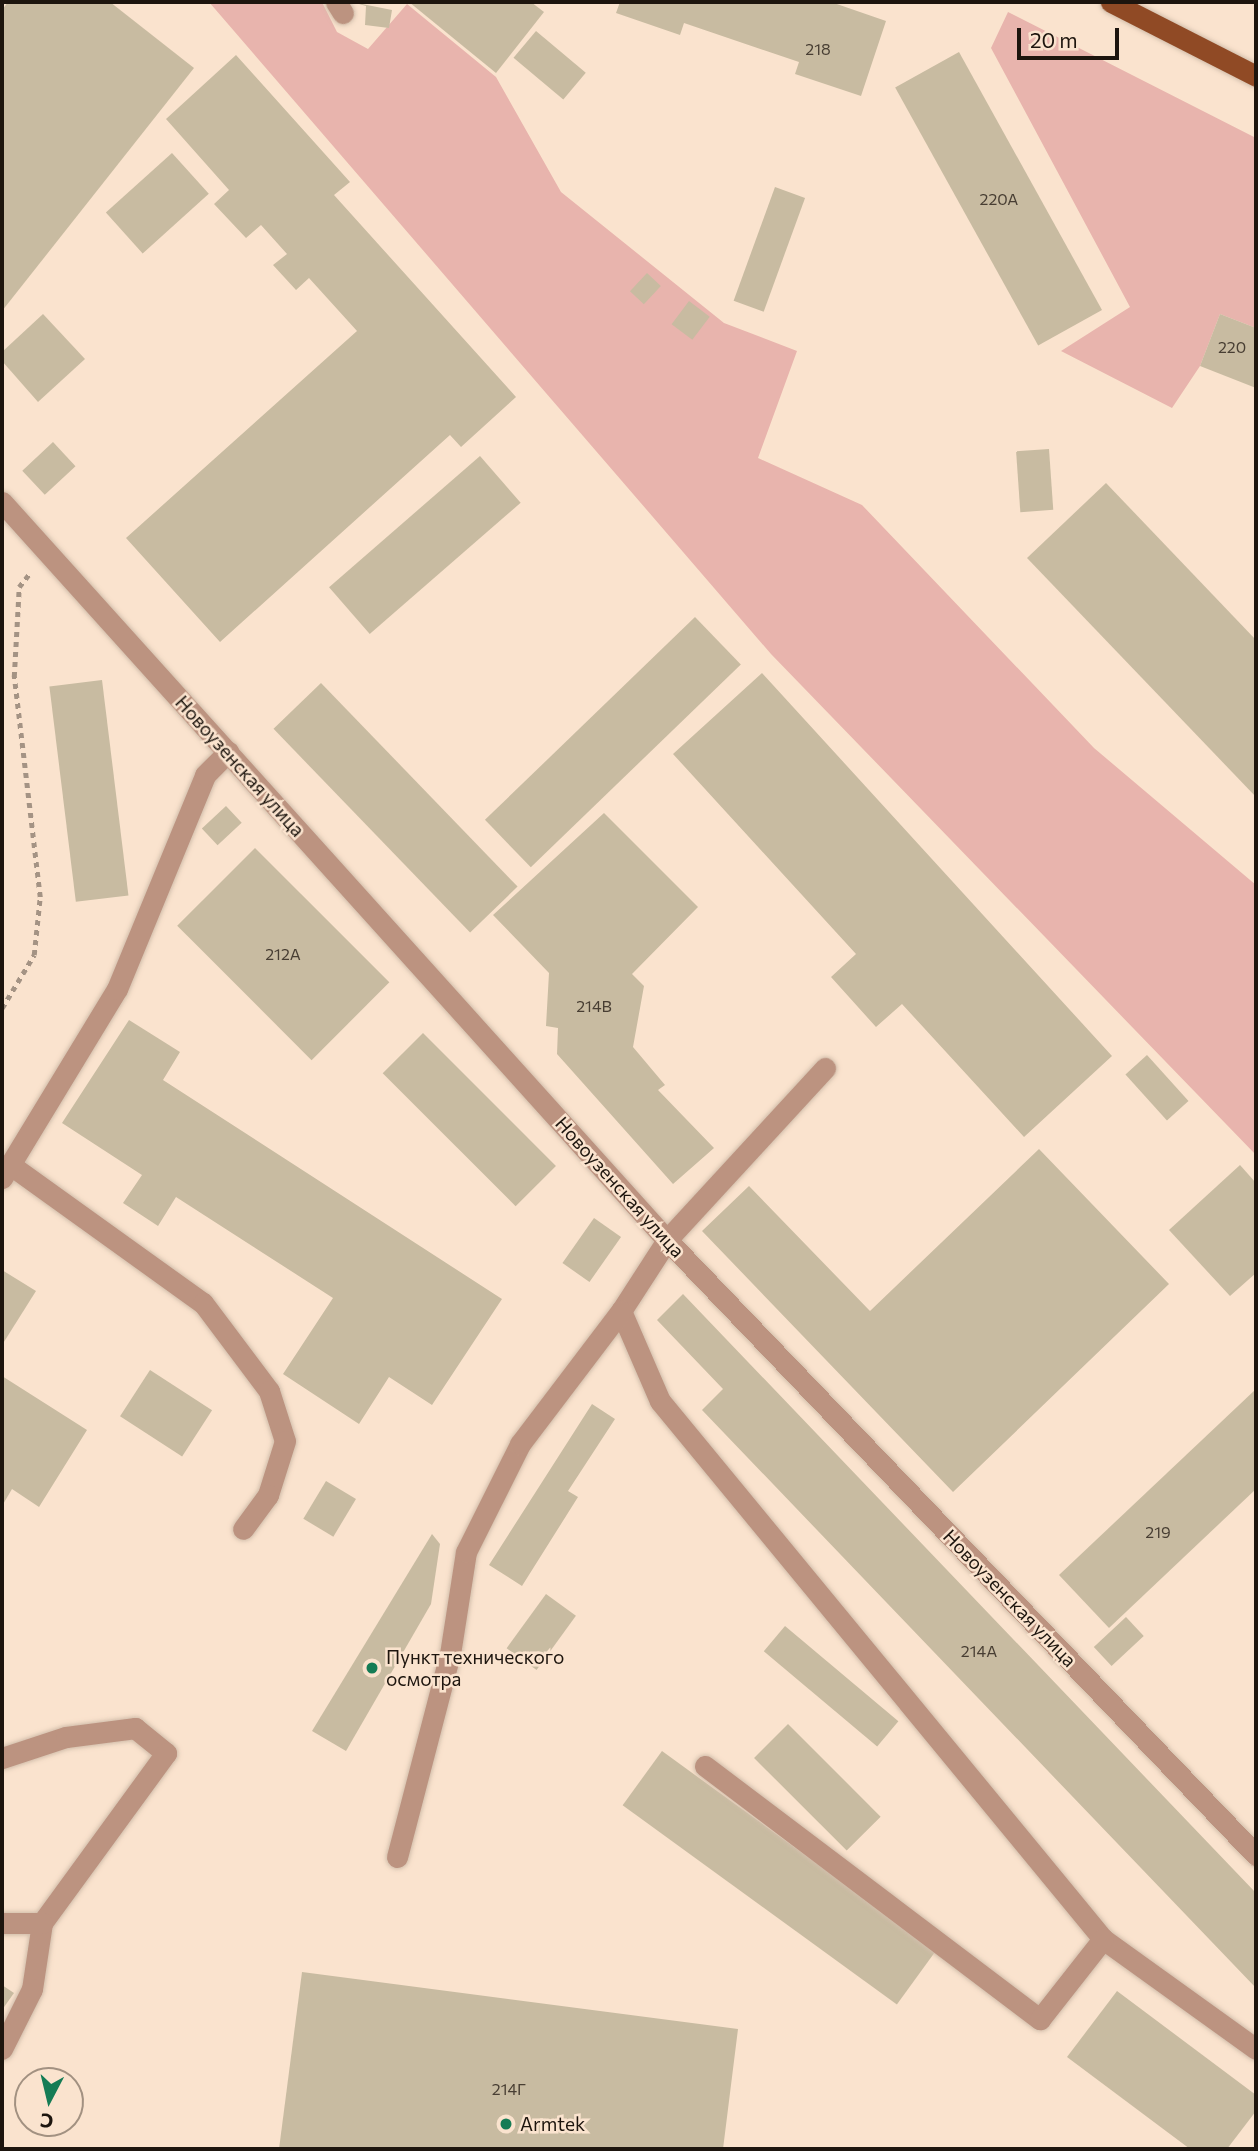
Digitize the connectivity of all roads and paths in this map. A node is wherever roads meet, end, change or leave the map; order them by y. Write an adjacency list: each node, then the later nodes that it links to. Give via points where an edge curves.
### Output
1 (1119, 4): 2 (main road)
2 (1256, 76)
3 (3, 505): 4 (street, Новоузенская улица)
4 (47, 552): 5 (street, Новоузенская улица); 6 (path, via 19,587 14,677 36,835 36,944)
5 (228, 752): 8 (street, via 205,775 117,989); 9 (street, Новоузенская улица)
6 (2, 1008)
7 (825, 1068): 9 (street)
8 (7, 1172): 11 (street, via 203,1303 269,1391 285,1441 268,1495)
9 (667, 1240): 10 (street); 14 (street, Новоузенская улица)
10 (621, 1311): 15 (street, via 520,1444 466,1552 450,1654); 18 (street, via 660,1401)
11 (243, 1529)
12 (2, 1758): 17 (street, via 66,1737 135,1728 166,1753)
13 (705, 1766): 18 (street, via 1040,2019)
14 (1256, 1855)
15 (397, 1857)
16 (2, 1923): 17 (street)
17 (42, 1923): 19 (street, via 32,1989)
18 (1103, 1939): 20 (street)
19 (2, 2049)
20 (1256, 2049)

